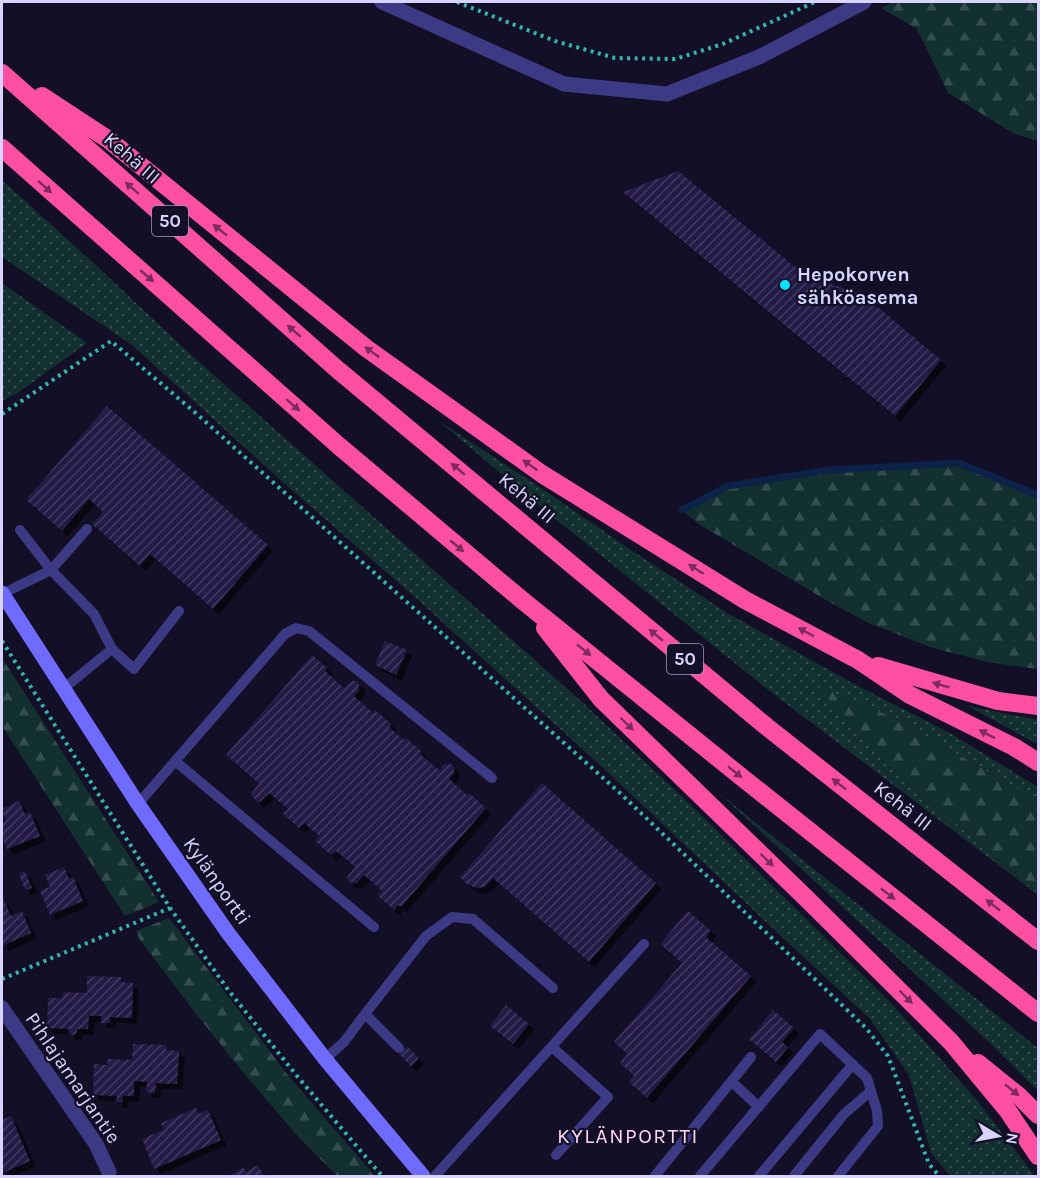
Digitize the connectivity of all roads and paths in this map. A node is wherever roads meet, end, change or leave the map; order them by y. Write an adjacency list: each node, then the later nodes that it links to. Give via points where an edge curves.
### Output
1 (382, 2): 4 (street, via 564,84 667,94 759,57)
2 (457, 2): 3 (path, via 555,41 615,58 675,60 723,44)
3 (815, 2)
4 (864, 2)
5 (2, 71): 16 (highway, one-way to 5, via 745,600 542,474 366,348 108,140); 25 (highway, Kehä III / 50, one-way to 5, via 767,727 338,370)
6 (2, 148): 12 (highway, one-way to 12, via 339,446)
7 (2, 414): 53 (path, via 111,340 621,794 866,1028 888,1056 929,1164)
8 (20, 530): 10 (lane)
9 (87, 530): 10 (lane)
10 (51, 570): 11 (lane); 15 (lane, via 94,614)
11 (2, 593): 17 (street, Kylänportti)
12 (522, 600): 30 (highway, one-way to 30); 32 (highway, one-way to 32, via 601,699)
13 (179, 611): 15 (lane, via 134,669)
14 (2, 641): 23 (path)
15 (112, 649): 17 (lane)
16 (858, 660): 18 (highway, one-way to 16, via 998,701); 20 (highway, one-way to 16, via 910,694)
17 (63, 689): 22 (street, Kylänportti)
18 (1038, 706)
19 (175, 760): 21 (lane, via 285,634 296,628 309,631); 22 (lane); 24 (lane)
20 (1038, 762)
21 (492, 778)
22 (138, 804): 36 (street, Kylänportti, via 228,933)
23 (170, 908): 27 (path); 45 (path, via 297,1076)
24 (374, 927)
25 (1038, 941)
26 (644, 944): 33 (lane)
27 (2, 979)
28 (552, 988): 31 (lane, via 472,919 452,917 426,936)
29 (2, 1008): 44 (street, Pihlajamarjantie, via 96,1144)
30 (1038, 1013)
31 (365, 1014): 34 (lane); 36 (lane)
32 (951, 1042): 41 (highway, one-way to 41); 43 (highway, via 1008,1111)
33 (552, 1047): 42 (lane, via 608,1097); 47 (lane)
34 (399, 1048)
35 (751, 1057): 38 (lane)
36 (325, 1059): 46 (street, Kylänportti)
37 (853, 1064): 39 (lane, via 867,1078); 40 (lane, via 820,1034); 50 (lane)
38 (732, 1082): 40 (lane); 48 (lane)
39 (871, 1091): 51 (lane, via 844,1114); 52 (lane, via 878,1126)
40 (759, 1107): 49 (lane)
41 (1038, 1115)
42 (556, 1155)
43 (1038, 1156)
44 (109, 1172)
45 (382, 1176)
46 (423, 1176)
47 (435, 1176)
48 (655, 1176)
49 (700, 1176)
50 (759, 1176)
51 (794, 1176)
52 (838, 1176)
53 (939, 1176)

